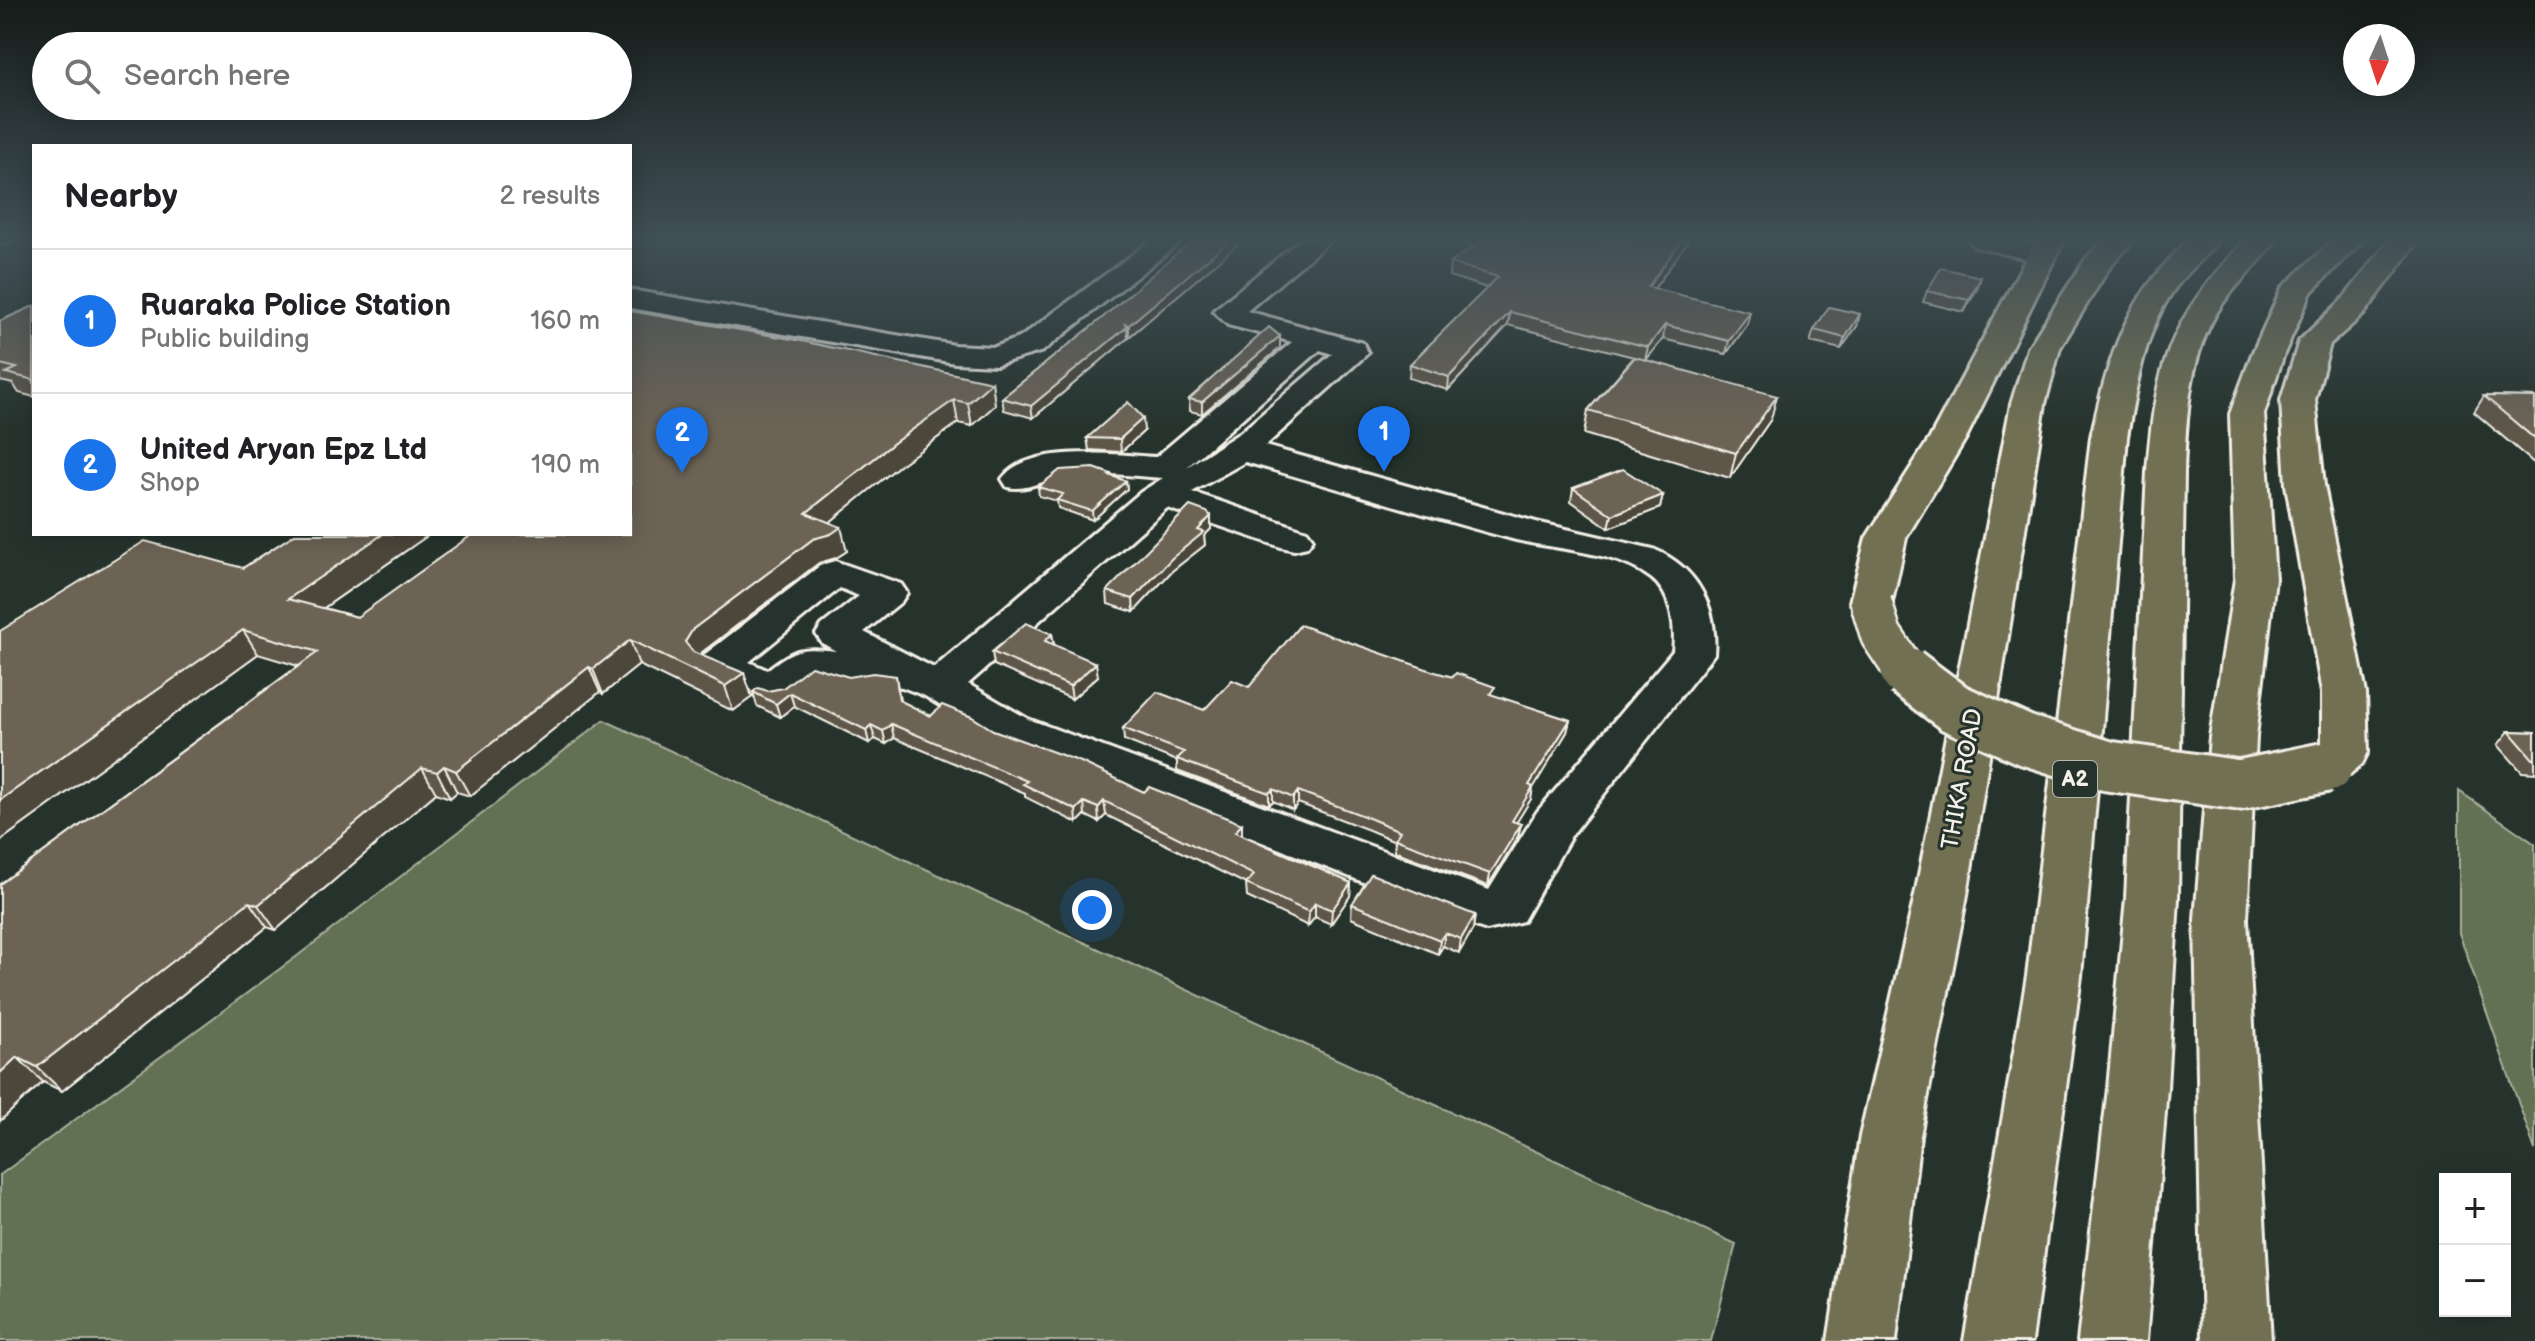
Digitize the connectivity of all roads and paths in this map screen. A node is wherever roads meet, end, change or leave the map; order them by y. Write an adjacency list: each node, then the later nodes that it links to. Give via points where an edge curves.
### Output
1 (651, 303): 2 (street, via 955,354 996,356 1032,344)
2 (1084, 303)
3 (1239, 303): 10 (street, via 1228,311 1239,319)
4 (2032, 303): 11 (main road)
5 (2060, 303): 11 (main road, THIKA ROAD)
6 (2152, 303): 22 (main road, A2, via 2121,379 2109,437 2054,976)
7 (2207, 303): 23 (main road, via 2183,349 2164,465 2155,833 2140,1078)
8 (2291, 303): 12 (main road)
9 (2356, 303): 13 (main road, via 2315,341)
10 (1315, 339): 14 (street, via 1352,353); 16 (street)
11 (2022, 344): 13 (main road, bridge, via 1948,438 1886,538 1871,602 1881,635 1908,675 1954,708 2025,740 2108,766 2239,785 2327,767 2345,752 2344,693 2305,485); 21 (main road, THIKA ROAD, via 2028,404 1941,895 1890,1136)
12 (2268, 354): 13 (main road); 24 (main road, via 2247,414 2255,579 2233,737 2221,919)
13 (2301, 389)
14 (1240, 450): 16 (street); 20 (street, via 1527,531 1629,554 1665,568 1677,580 1696,639 1693,654 1554,824 1505,907 1487,910 1012,730)
15 (1020, 479): 16 (street, via 1056,465)
16 (1171, 480): 17 (street); 20 (street)
17 (1294, 539)
18 (836, 634): 19 (street); 19 (street, via 887,593 835,573 719,665 771,688); 20 (street)
19 (805, 661): 20 (street)
20 (924, 680)
21 (1862, 1341)
22 (1998, 1341)
23 (2112, 1341)
24 (2237, 1341)

